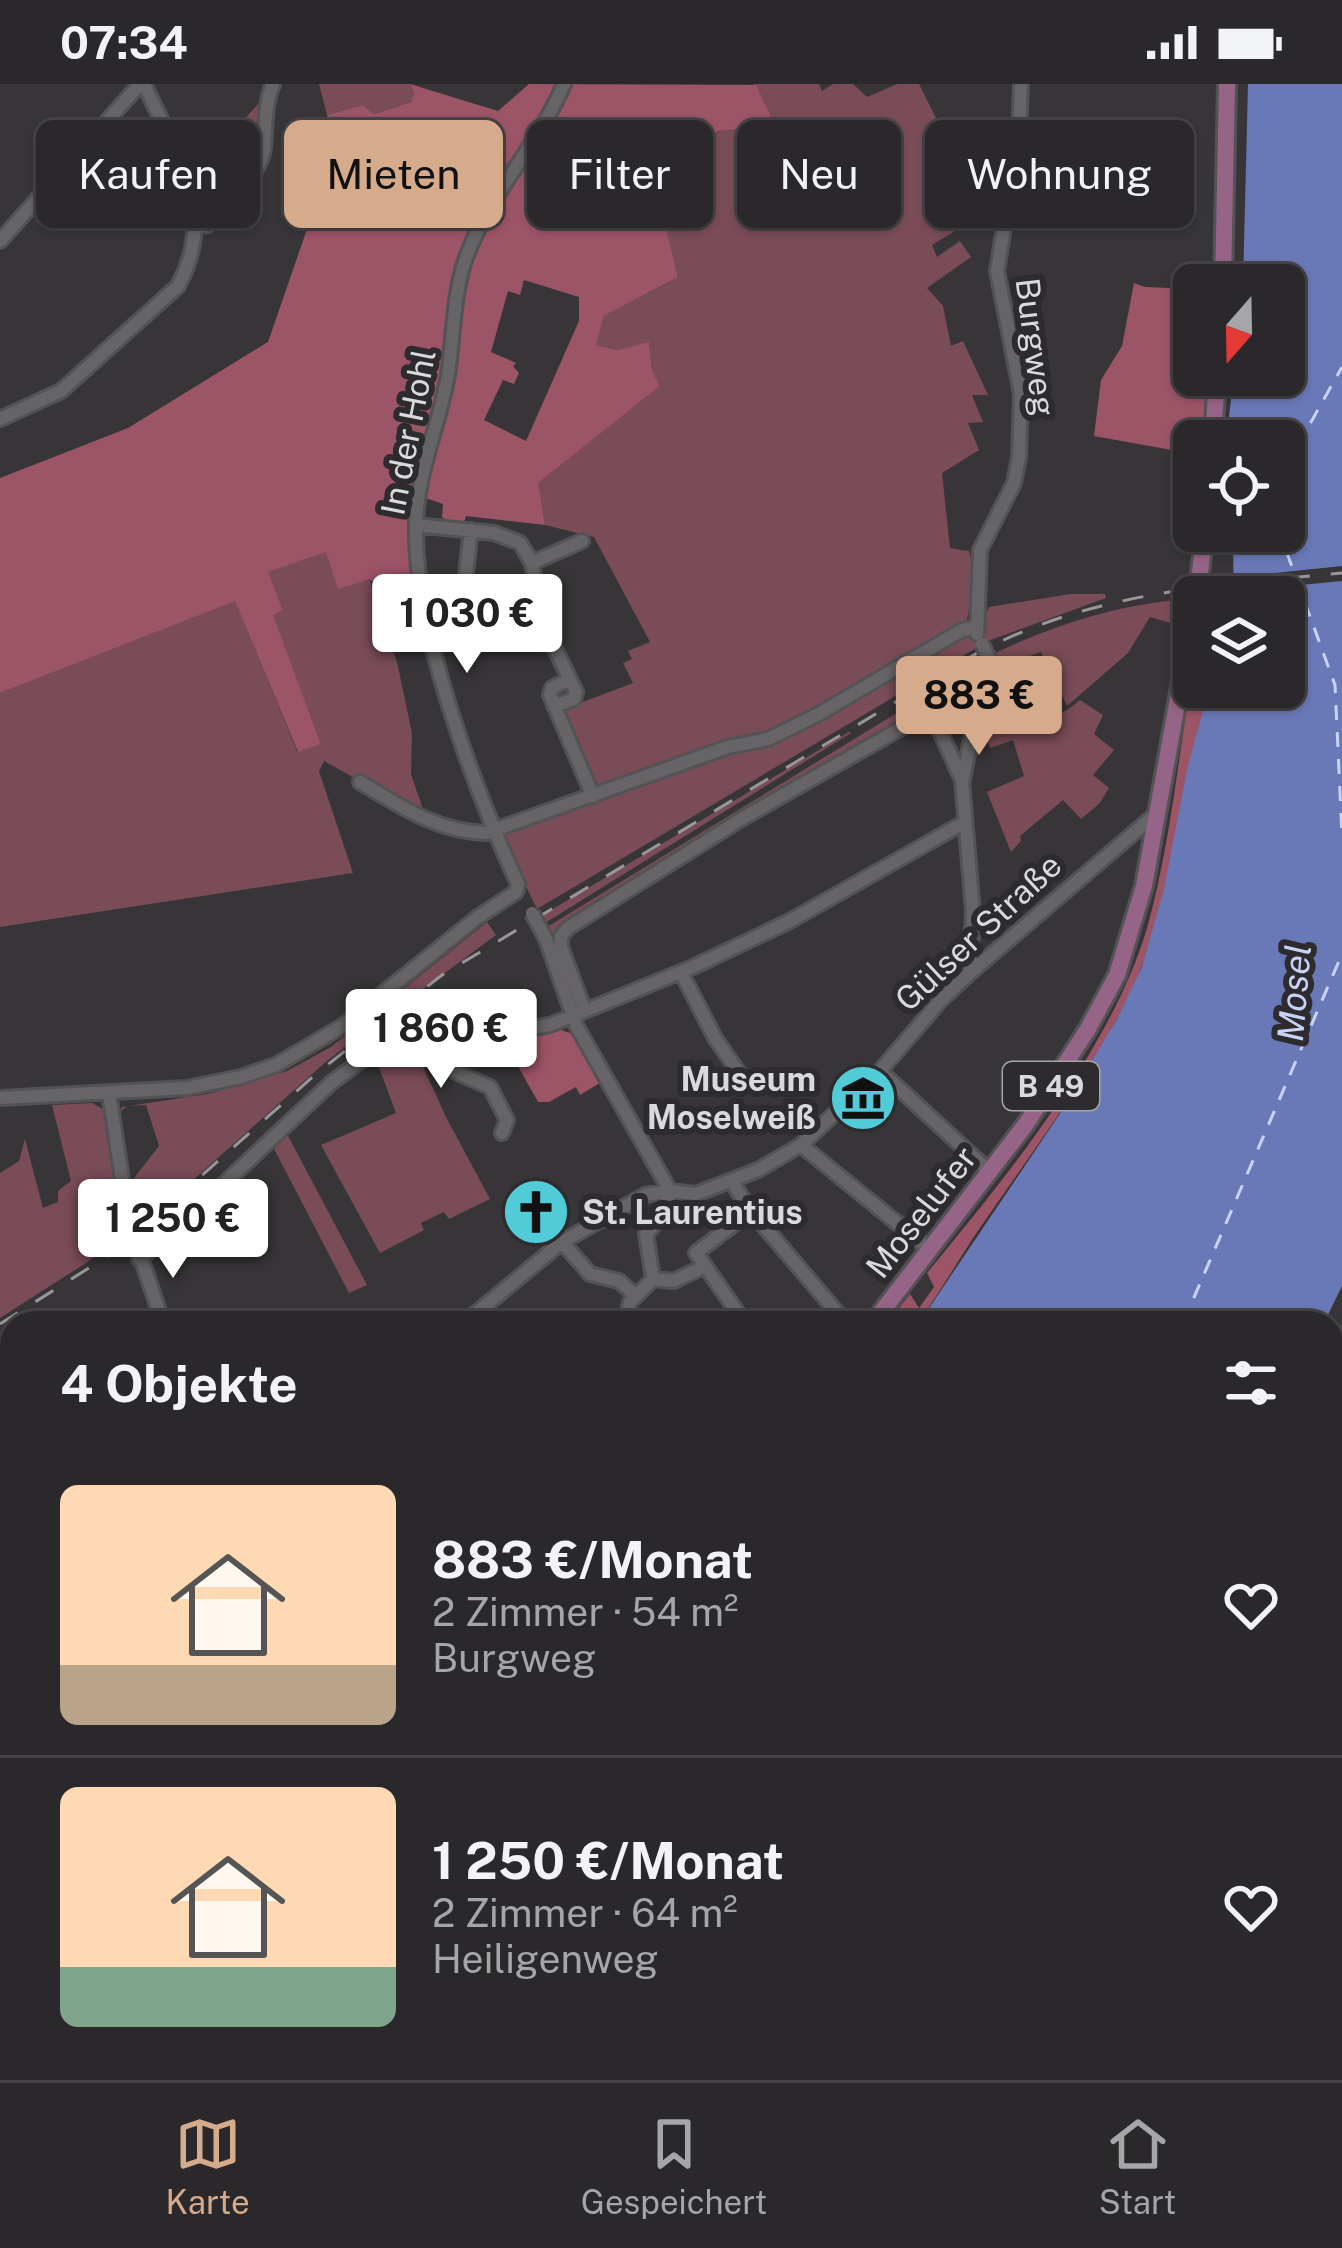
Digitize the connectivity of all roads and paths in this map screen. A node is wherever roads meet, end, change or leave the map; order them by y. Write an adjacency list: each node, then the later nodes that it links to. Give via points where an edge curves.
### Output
1 (142, 84): 6 (street); 9 (street)
2 (273, 84): 7 (street)
3 (564, 84): 12 (street, In der Hohl, via 467,253)
4 (1021, 84): 17 (street, Burgweg, via 997,272 1021,394 1019,457 982,542)
5 (1227, 84): 10 (main road)
6 (159, 120)
7 (260, 161)
8 (197, 228): 11 (street, via 178,286 61,391)
9 (0, 241)
10 (1223, 264)
11 (0, 418)
12 (416, 525): 13 (street); 26 (street, In der Hohl, via 440,671)
13 (472, 530): 15 (street, via 516,540); 16 (street)
14 (582, 541): 15 (street)
15 (532, 563): 23 (street, via 540,616 570,680 550,695)
16 (466, 573)
17 (976, 627): 20 (street, Burgweg, bridge, via 992,669); 23 (street, via 768,739)
18 (980, 695): 21 (street)
19 (1176, 708): 24 (main road, B 49)
20 (930, 710): 21 (street); 30 (street, via 572,924 561,943)
21 (962, 780): 25 (street)
22 (359, 782): 26 (street, via 440,826)
23 (593, 796): 26 (street)
24 (1157, 813): 29 (street, Gülser Straße); 38 (main road, Moselufer / B 49, via 1141,901 1109,991)
25 (965, 822): 28 (street); 29 (street)
26 (494, 831): 27 (street, In der Hohl)
27 (513, 885): 30 (street, In der Hohl, bridge); 34 (street, via 341,1028 291,1058 212,1084)
28 (681, 972): 30 (street); 33 (street)
29 (970, 973): 32 (street, Gülser Straße)
30 (578, 1012): 31 (street, via 537,1029); 40 (street)
31 (435, 1033): 36 (street, via 455,1072 490,1087 507,1120); 44 (street, via 389,1040 332,1083)
32 (880, 1071): 37 (street, Gülser Straße); 38 (street)
33 (738, 1081)
34 (109, 1094): 35 (street); 44 (street)
35 (0, 1098)
36 (502, 1132)
37 (801, 1145): 39 (street, Gülser Straße); 43 (street)
38 (990, 1172): 43 (main road, Moselufer / B 49)
39 (732, 1182): 40 (street, Gülser Straße, via 693,1195); 41 (street)
40 (670, 1191): 42 (street, Gülser Straße, via 645,1195); 46 (street, via 665,1214 646,1234)
41 (751, 1210): 45 (street, via 696,1253); 52 (street)
42 (562, 1242): 47 (street, via 590,1274 619,1281); 49 (street, Gülser Straße)
43 (929, 1250): 53 (main road, Moselufer / B 49)
44 (140, 1258): 48 (street)
45 (705, 1265): 46 (street, via 674,1281); 51 (street)
46 (653, 1279): 47 (street)
47 (636, 1296): 50 (street)
48 (159, 1311)
49 (479, 1311)
50 (628, 1311)
51 (737, 1311)
52 (836, 1311)
53 (882, 1311)

